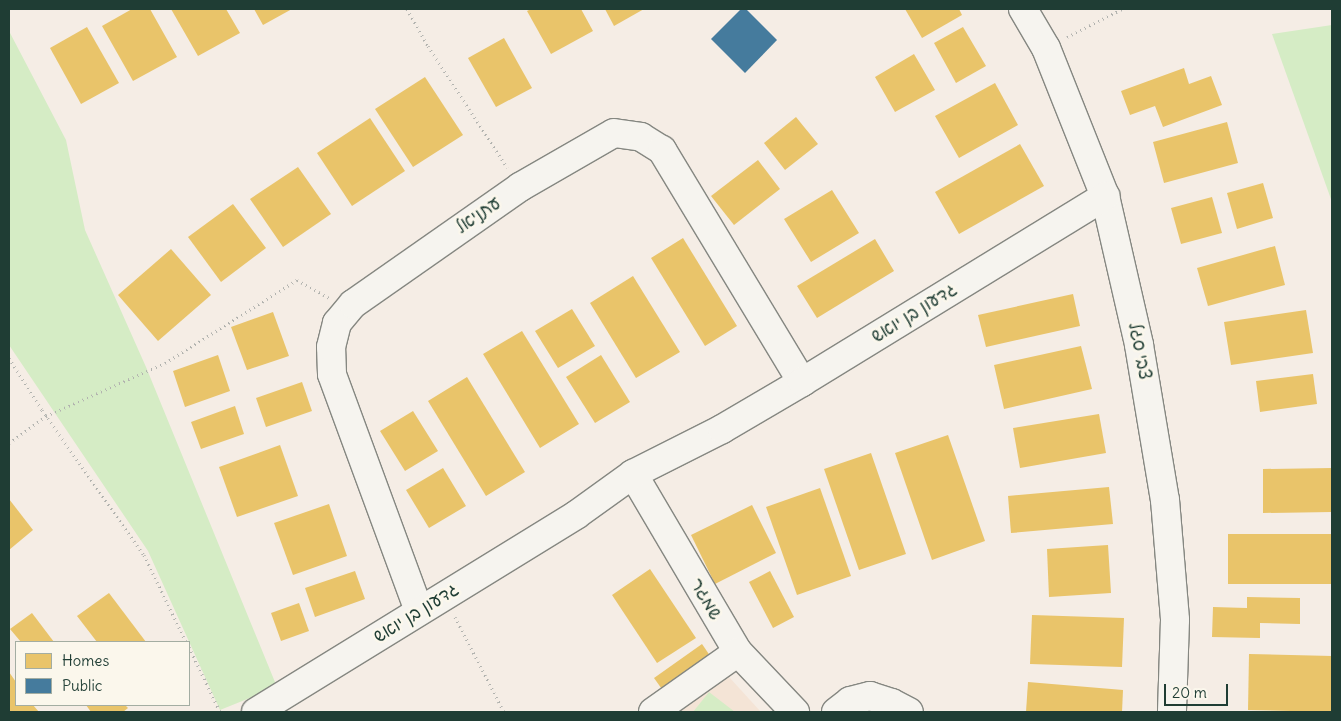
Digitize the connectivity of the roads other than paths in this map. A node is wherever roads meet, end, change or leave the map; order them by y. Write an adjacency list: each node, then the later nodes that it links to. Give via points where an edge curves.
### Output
1 (1023, 9): 2 (street, צבי סגל, via 1046,48)
2 (1105, 196): 3 (street, גדעון בן יואש); 12 (street, צבי סגל, via 1140,345 1165,500 1175,620)
3 (802, 382): 4 (street, גדעון בן יואש); 5 (street, עתניאל, via 662,150 641,136 614,133 520,186 349,309 337,323 331,347 332,374)
4 (637, 481): 5 (street, גדעון בן יואש); 6 (street, שמגר)
5 (419, 610): 7 (street, גדעון בן יואש)
6 (738, 652): 8 (street); 9 (street, שמגר)
7 (256, 712)
8 (653, 712)
9 (795, 712)
10 (836, 712): 11 (street, via 850,700 870,696)
11 (909, 712)
12 (1172, 712)

